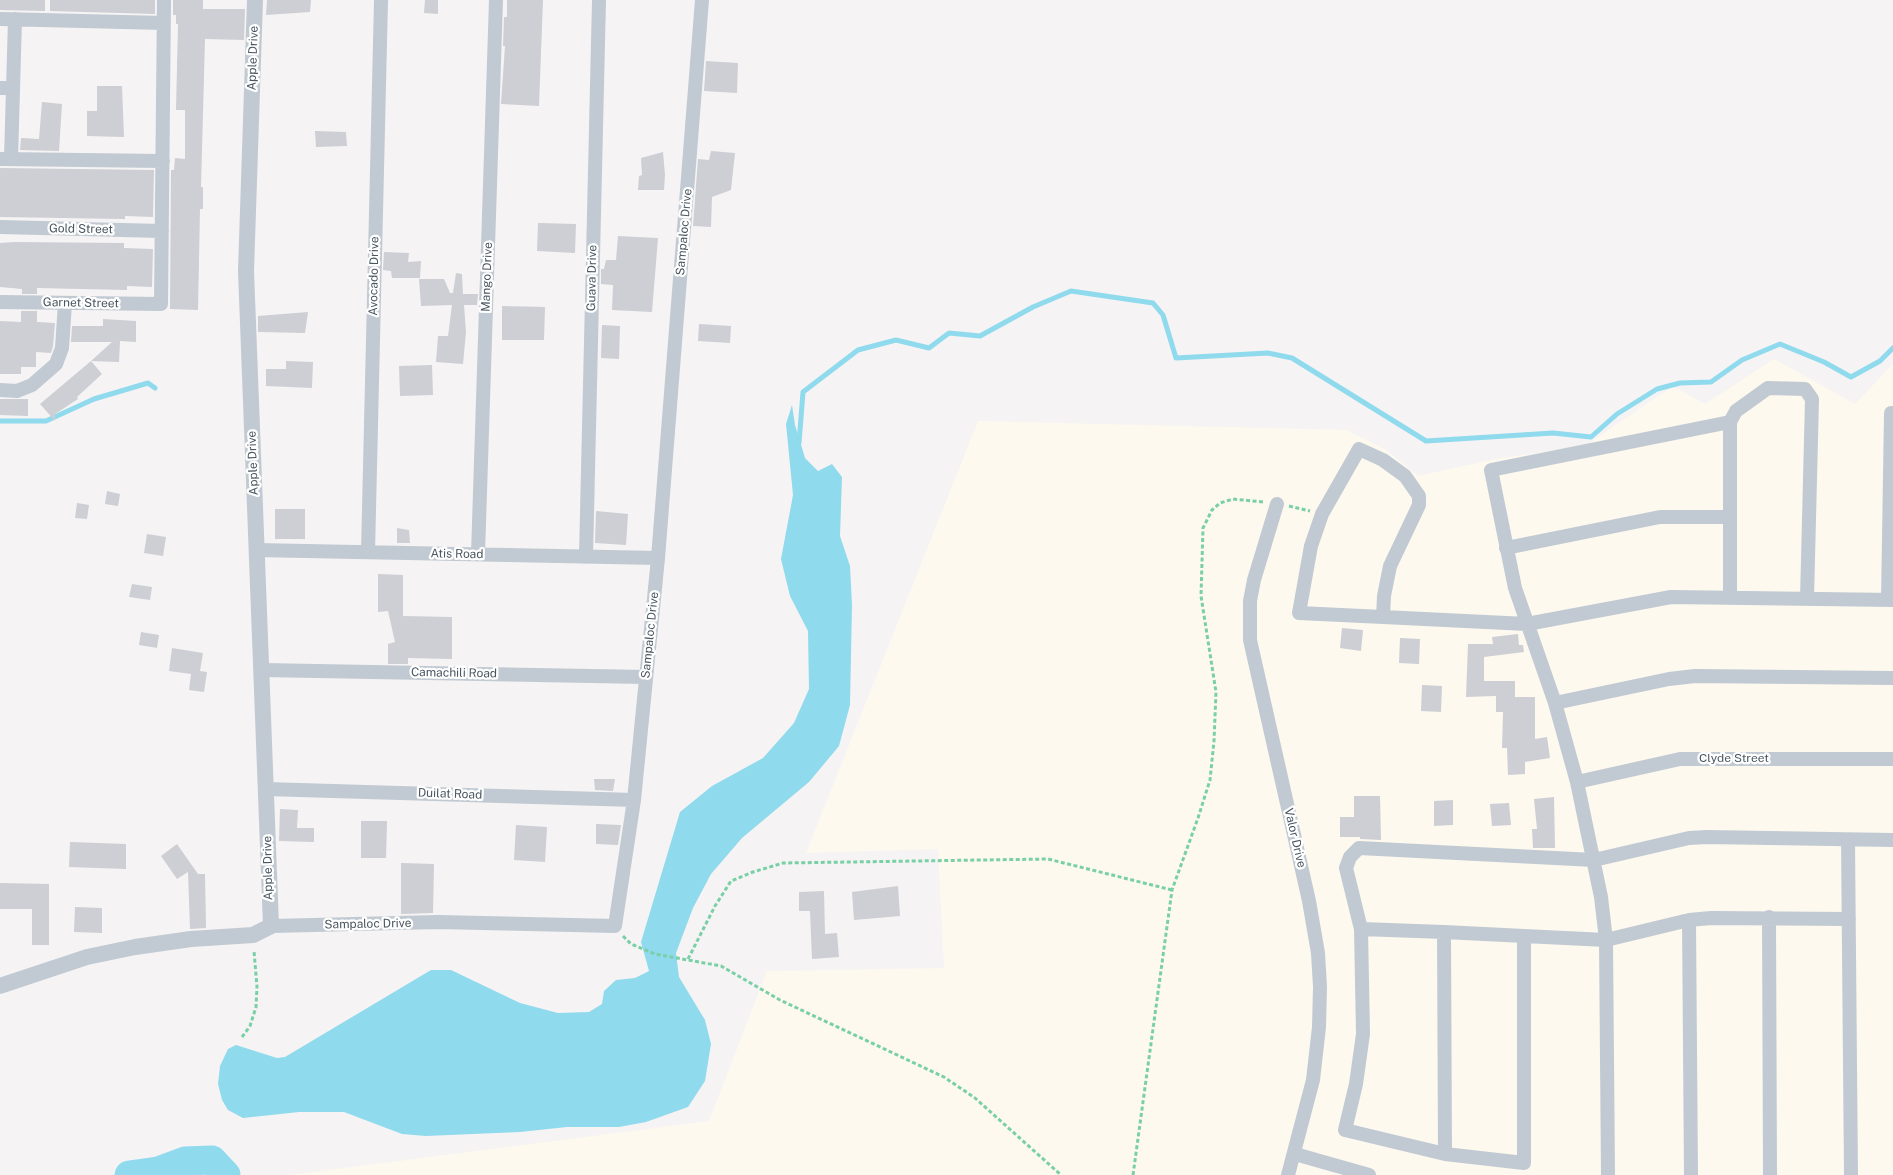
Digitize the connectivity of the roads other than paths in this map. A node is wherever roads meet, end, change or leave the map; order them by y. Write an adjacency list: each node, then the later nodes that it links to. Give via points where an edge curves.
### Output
1 (164, 0): 9 (street)
2 (255, 0): 23 (street, Apple Drive, via 246,271)
3 (381, 0): 24 (street, Avocado Drive)
4 (496, 0): 25 (street, Mango Drive)
5 (599, 0): 26 (street, Guava Drive)
6 (702, 0): 27 (street, Sampaloc Drive)
7 (0, 19): 8 (street)
8 (15, 19): 9 (street); 10 (street)
9 (164, 23): 12 (street)
10 (6, 88): 11 (street)
11 (6, 159): 12 (street)
12 (162, 161): 14 (street)
13 (0, 227): 14 (street, Gold Street)
14 (162, 231): 16 (street, Garnet Street, via 161,304)
15 (0, 302): 16 (street, Garnet Street)
16 (65, 303): 17 (street, via 62,348 56,364 32,386 17,391)
17 (0, 390)
18 (1893, 413): 30 (street)
19 (1730, 422): 21 (street); 22 (street, via 1491,470); 29 (street, via 1736,411 1768,388 1805,389 1812,399)
20 (1277, 504): 53 (street, Valor Drive, via 1254,580 1250,601 1250,640 1318,953 1320,987 1313,1080)
21 (1730, 517): 22 (street, via 1660,517); 28 (street)
22 (1506, 548): 32 (street)
23 (256, 550): 24 (street, Atis Road); 33 (street, Apple Drive)
24 (368, 552): 25 (street, Atis Road)
25 (478, 554): 26 (street, Atis Road)
26 (586, 556): 27 (street, Atis Road)
27 (658, 558): 34 (street, Sampaloc Drive)
28 (1730, 597): 29 (street); 32 (street, via 1671,598)
29 (1807, 599): 30 (street)
30 (1891, 600)
31 (1383, 617): 31 (street, via 1390,566 1419,505 1419,496 1414,487 1383,460 1359,449 1322,514 1310,546 1299,614); 32 (street)
32 (1527, 624): 36 (street)
33 (262, 670): 34 (street, Camachili Road); 39 (street, Apple Drive)
34 (646, 677): 40 (street, Sampaloc Drive)
35 (1893, 678): 36 (street, via 1696,676)
36 (1555, 704): 38 (street)
37 (1893, 759): 38 (street, Clyde Street, via 1680,759)
38 (1577, 782): 43 (street)
39 (266, 788): 40 (street, Duilat Road); 47 (street, Apple Drive)
40 (634, 800): 47 (street, Sampaloc Drive, via 615,926 439,922)
41 (1848, 840): 42 (street); 43 (street, via 1689,838); 45 (street)
42 (1893, 840)
43 (1594, 860): 48 (street, via 1359,848 1350,857 1346,868); 51 (street)
44 (1769, 917): 45 (street); 46 (street); 59 (street)
45 (1849, 919): 60 (street)
46 (1689, 920): 51 (street); 58 (street)
47 (271, 926): 52 (street, via 253,935 135,947 87,957)
48 (1361, 929): 49 (street); 54 (street, via 1363,1034 1345,1130)
49 (1444, 932): 50 (street); 54 (street)
50 (1524, 936): 51 (street); 54 (street, via 1524,1162)
51 (1606, 940): 57 (street)
52 (0, 986)
53 (1295, 1154): 55 (street, Valor Drive); 56 (street)
54 (1444, 1154)
55 (1288, 1175)
56 (1368, 1175)
57 (1608, 1175)
58 (1691, 1175)
59 (1770, 1175)
60 (1851, 1175)

